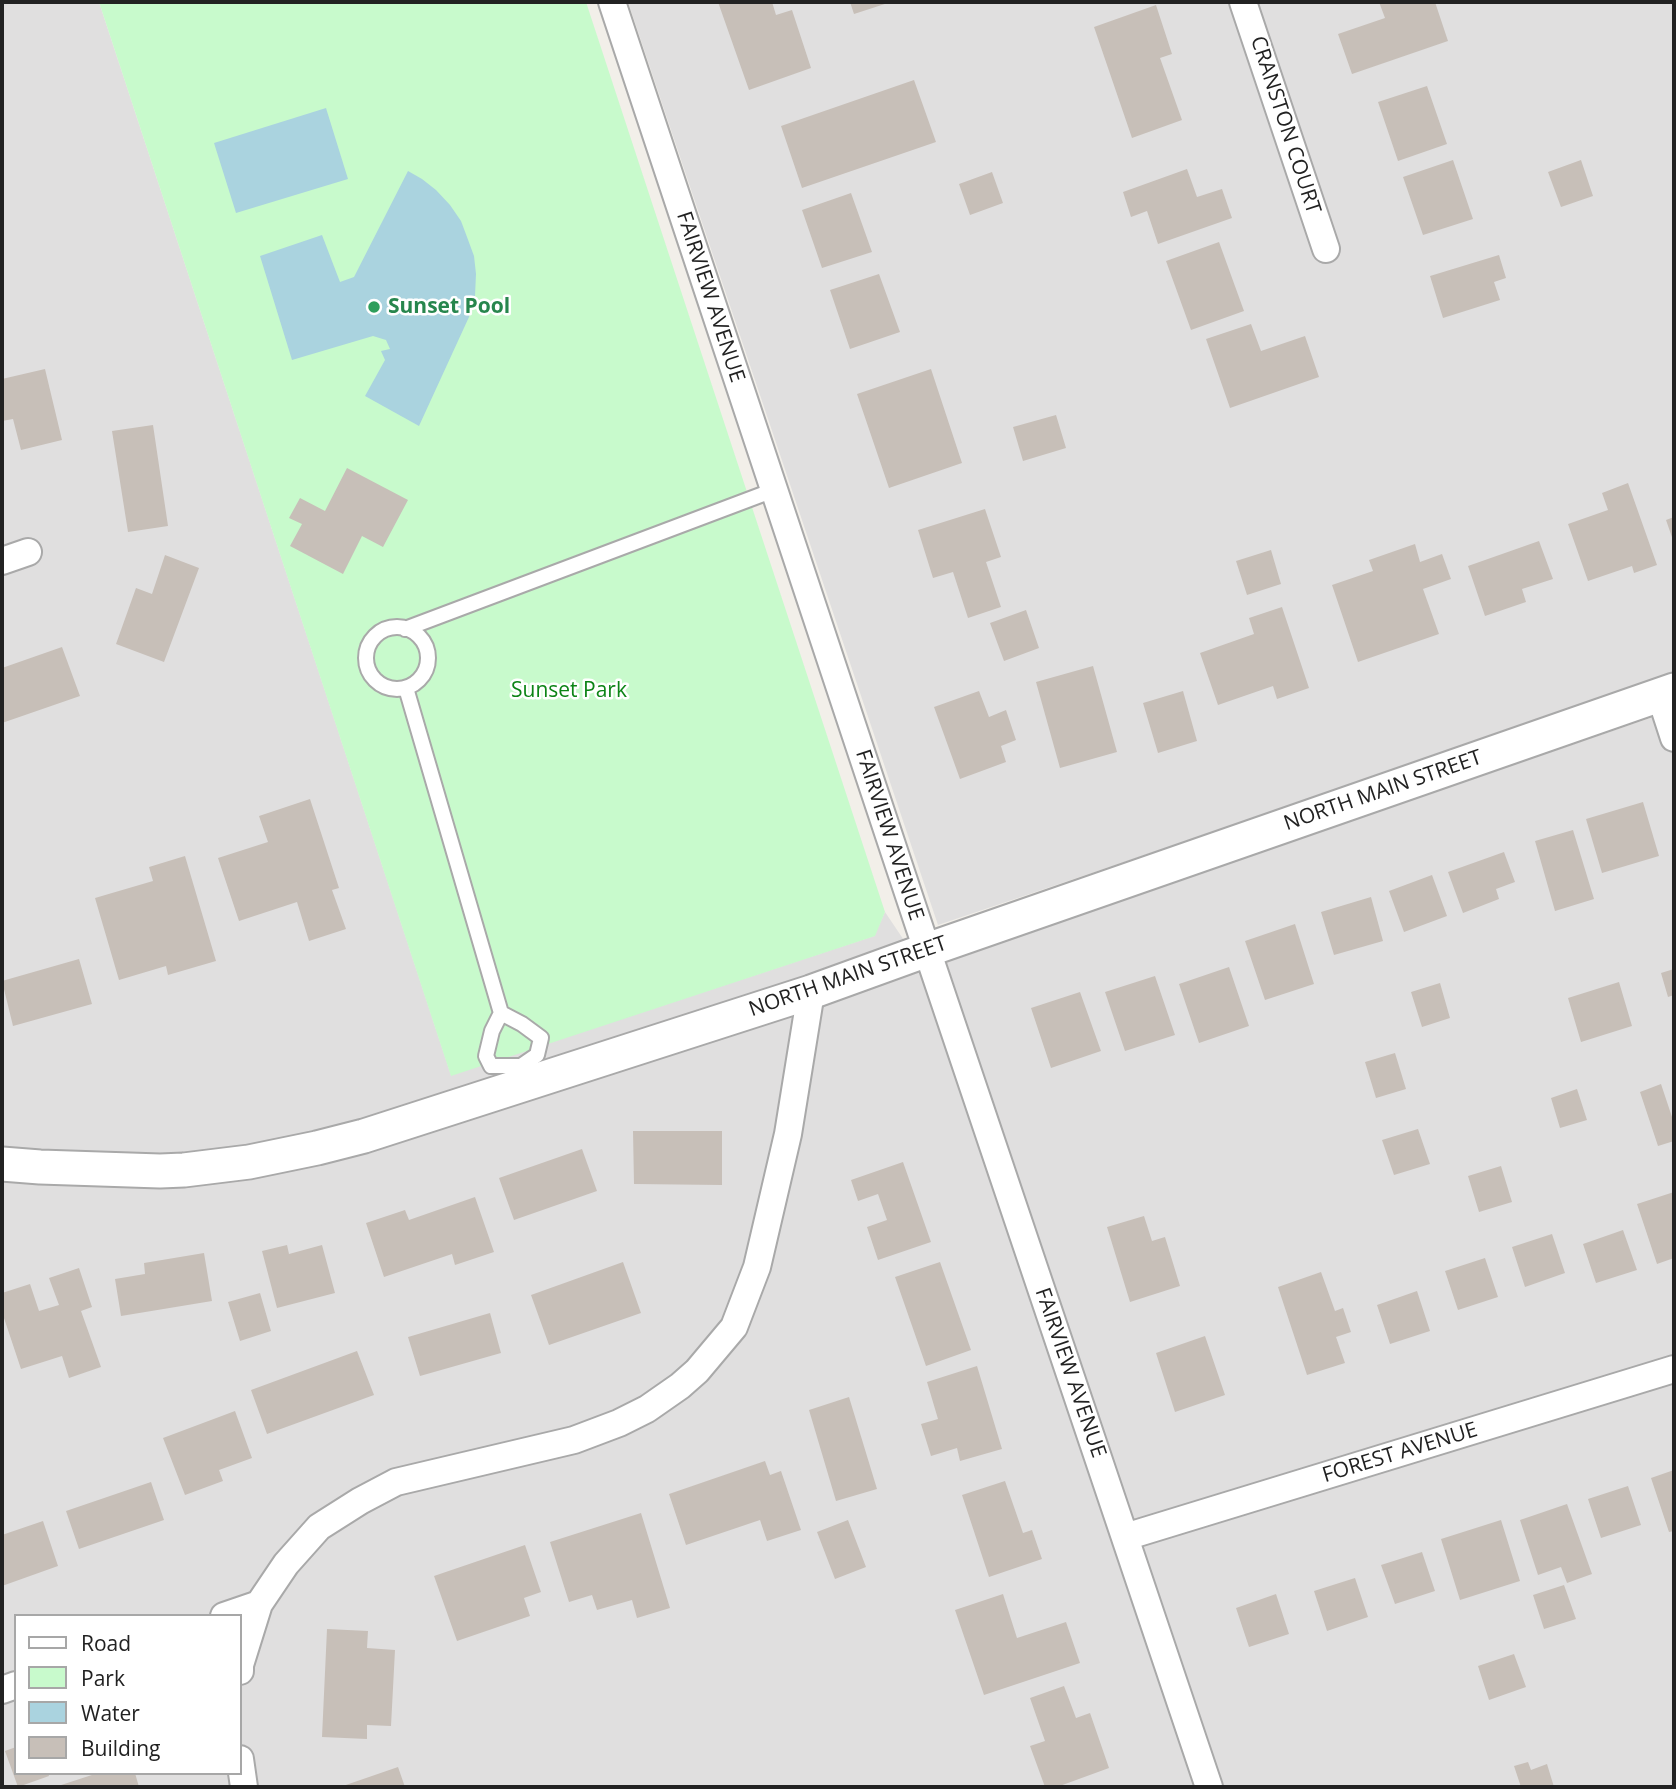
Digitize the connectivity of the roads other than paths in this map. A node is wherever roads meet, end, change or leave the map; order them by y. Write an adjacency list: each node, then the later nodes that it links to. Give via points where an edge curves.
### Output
1 (612, 2): 4 (street, FAIRVIEW AVENUE)
2 (1243, 2): 3 (street, CRANSTON COURT)
3 (1326, 249)
4 (774, 490): 7 (lane); 11 (street, FAIRVIEW AVENUE)
5 (28, 552): 6 (street)
6 (2, 561)
7 (405, 629): 8 (lane, via 421,639 428,658 422,677); 8 (lane, via 384,630 369,643 366,654 366,664 377,682)
8 (405, 688): 13 (lane)
9 (1667, 692): 10 (street); 11 (street, NORTH MAIN STREET)
10 (1674, 738)
11 (927, 950): 12 (street, NORTH MAIN STREET); 17 (street, FAIRVIEW AVENUE)
12 (811, 992): 14 (street, NORTH MAIN STREET); 18 (street, via 788,1134 757,1267 734,1327 697,1371 647,1409 619,1423 574,1440 396,1482 372,1494 319,1527)
13 (501, 1013): 14 (lane, via 541,1038); 14 (lane, via 486,1056 491,1066)
14 (524, 1075): 15 (street, NORTH MAIN STREET, via 364,1136 249,1161 160,1171)
15 (2, 1164)
16 (1674, 1369): 17 (street, FOREST AVENUE)
17 (1125, 1537): 21 (street, FAIRVIEW AVENUE)
18 (259, 1604): 19 (street); 20 (street)
19 (230, 1614)
20 (242, 1659)
21 (1209, 1787)

